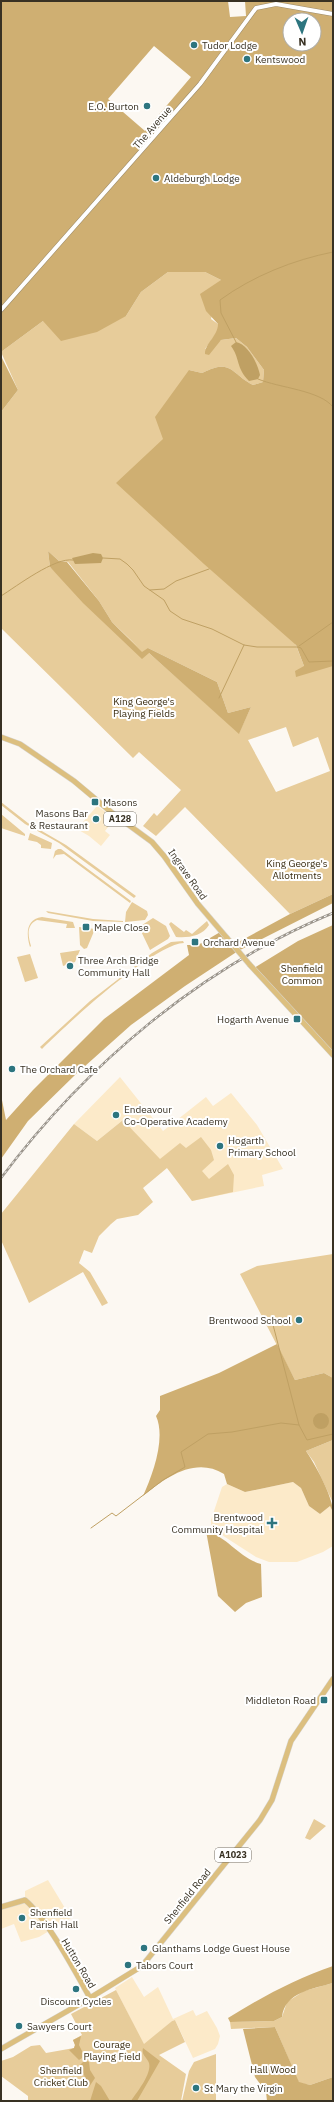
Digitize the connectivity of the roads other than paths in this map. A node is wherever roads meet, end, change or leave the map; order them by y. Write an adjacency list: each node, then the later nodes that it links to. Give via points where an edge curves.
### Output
1 (333, 14): 2 (street, The Avenue, via 276,4 256,8 200,84)
2 (1, 310)
3 (1, 737): 4 (main road, Ingrave Road / A128, bridge, via 20,744 74,781 152,842 198,904)
4 (333, 1055)
5 (333, 1680): 7 (main road, Shenfield Road / A1023, via 291,1741 272,1800 260,1820 147,1961)
6 (1, 1907): 7 (main road, Hutton Road, via 25,1900 32,1906)
7 (90, 1998): 8 (main road, A1023)
8 (1, 2049)

